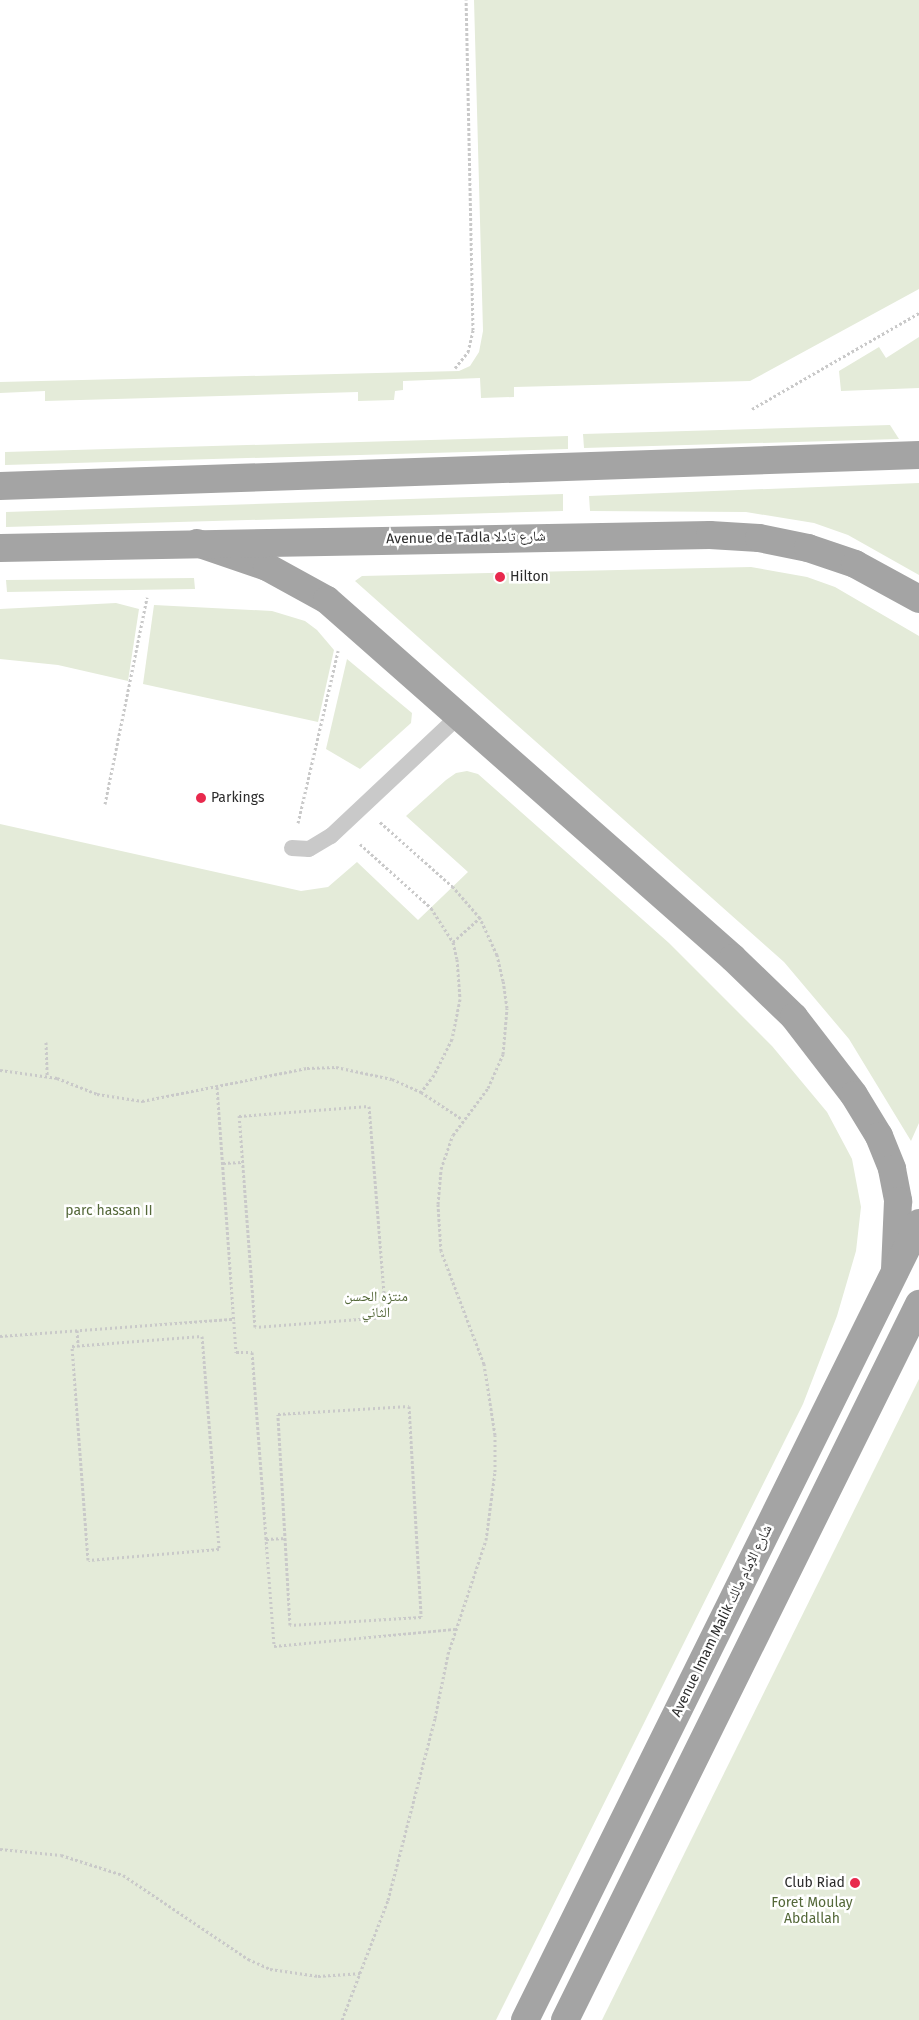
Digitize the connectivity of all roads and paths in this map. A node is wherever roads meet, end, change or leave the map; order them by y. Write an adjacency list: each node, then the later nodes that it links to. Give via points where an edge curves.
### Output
1 (466, 0): 3 (path, via 473,330 468,352)
2 (919, 313): 4 (path)
3 (455, 368)
4 (752, 409)
5 (919, 455): 6 (main road)
6 (0, 486)
7 (197, 544): 8 (main road, Avenue de Tadla شارع تادلا); 10 (main road, Avenue de Tadla شارع تادلا, via 662,535 759,538 808,548 855,564); 12 (main road, via 267,568 327,600)
8 (0, 548)
9 (147, 597): 13 (path)
10 (919, 599)
11 (340, 645): 16 (path)
12 (459, 716): 14 (lane); 28 (main road, via 734,958 794,1017 826,1056 879,1136 892,1169 899,1228)
13 (105, 804)
14 (363, 807): 15 (lane); 17 (path, via 453,887)
15 (340, 827): 16 (lane, via 321,844 309,849); 18 (path, via 431,908)
16 (292, 848)
17 (480, 918): 18 (path); 24 (path, via 491,938 503,981 506,1034 497,1073)
18 (453, 942): 23 (path, via 460,979 457,1019 444,1057)
19 (46, 1042): 21 (path)
20 (0, 1070): 21 (path)
21 (48, 1076): 22 (path, via 97,1094 134,1100)
22 (217, 1087): 23 (path, via 307,1068 336,1067 373,1074); 26 (path)
23 (421, 1092): 24 (path)
24 (462, 1119): 36 (path, via 441,1169 438,1227 448,1275 484,1364 495,1435 496,1472 486,1540)
25 (242, 1162): 25 (path, via 239,1116 370,1106 386,1317 254,1326); 26 (path)
26 (223, 1163): 30 (path)
27 (919, 1223): 28 (main road, Avenue Imam Malik شارع الإمام مالك)
28 (895, 1271): 40 (main road, Avenue Imam Malik شارع الإمام مالك)
29 (919, 1304): 41 (main road)
30 (234, 1318): 31 (path); 35 (path, via 236,1352 252,1352)
31 (77, 1330): 32 (path); 33 (path)
32 (0, 1336)
33 (78, 1346): 33 (path, via 202,1336 219,1549 88,1560 72,1346)
34 (286, 1538): 34 (path, via 278,1414 408,1406 421,1617 290,1625); 35 (path)
35 (266, 1539): 36 (path, via 274,1646)
36 (455, 1629): 38 (path, via 388,1900)
37 (0, 1849): 38 (path, via 61,1855 124,1875 248,1959 270,1969 318,1976)
38 (362, 1973): 39 (path)
39 (342, 2020)
40 (525, 2020)
41 (565, 2020)

